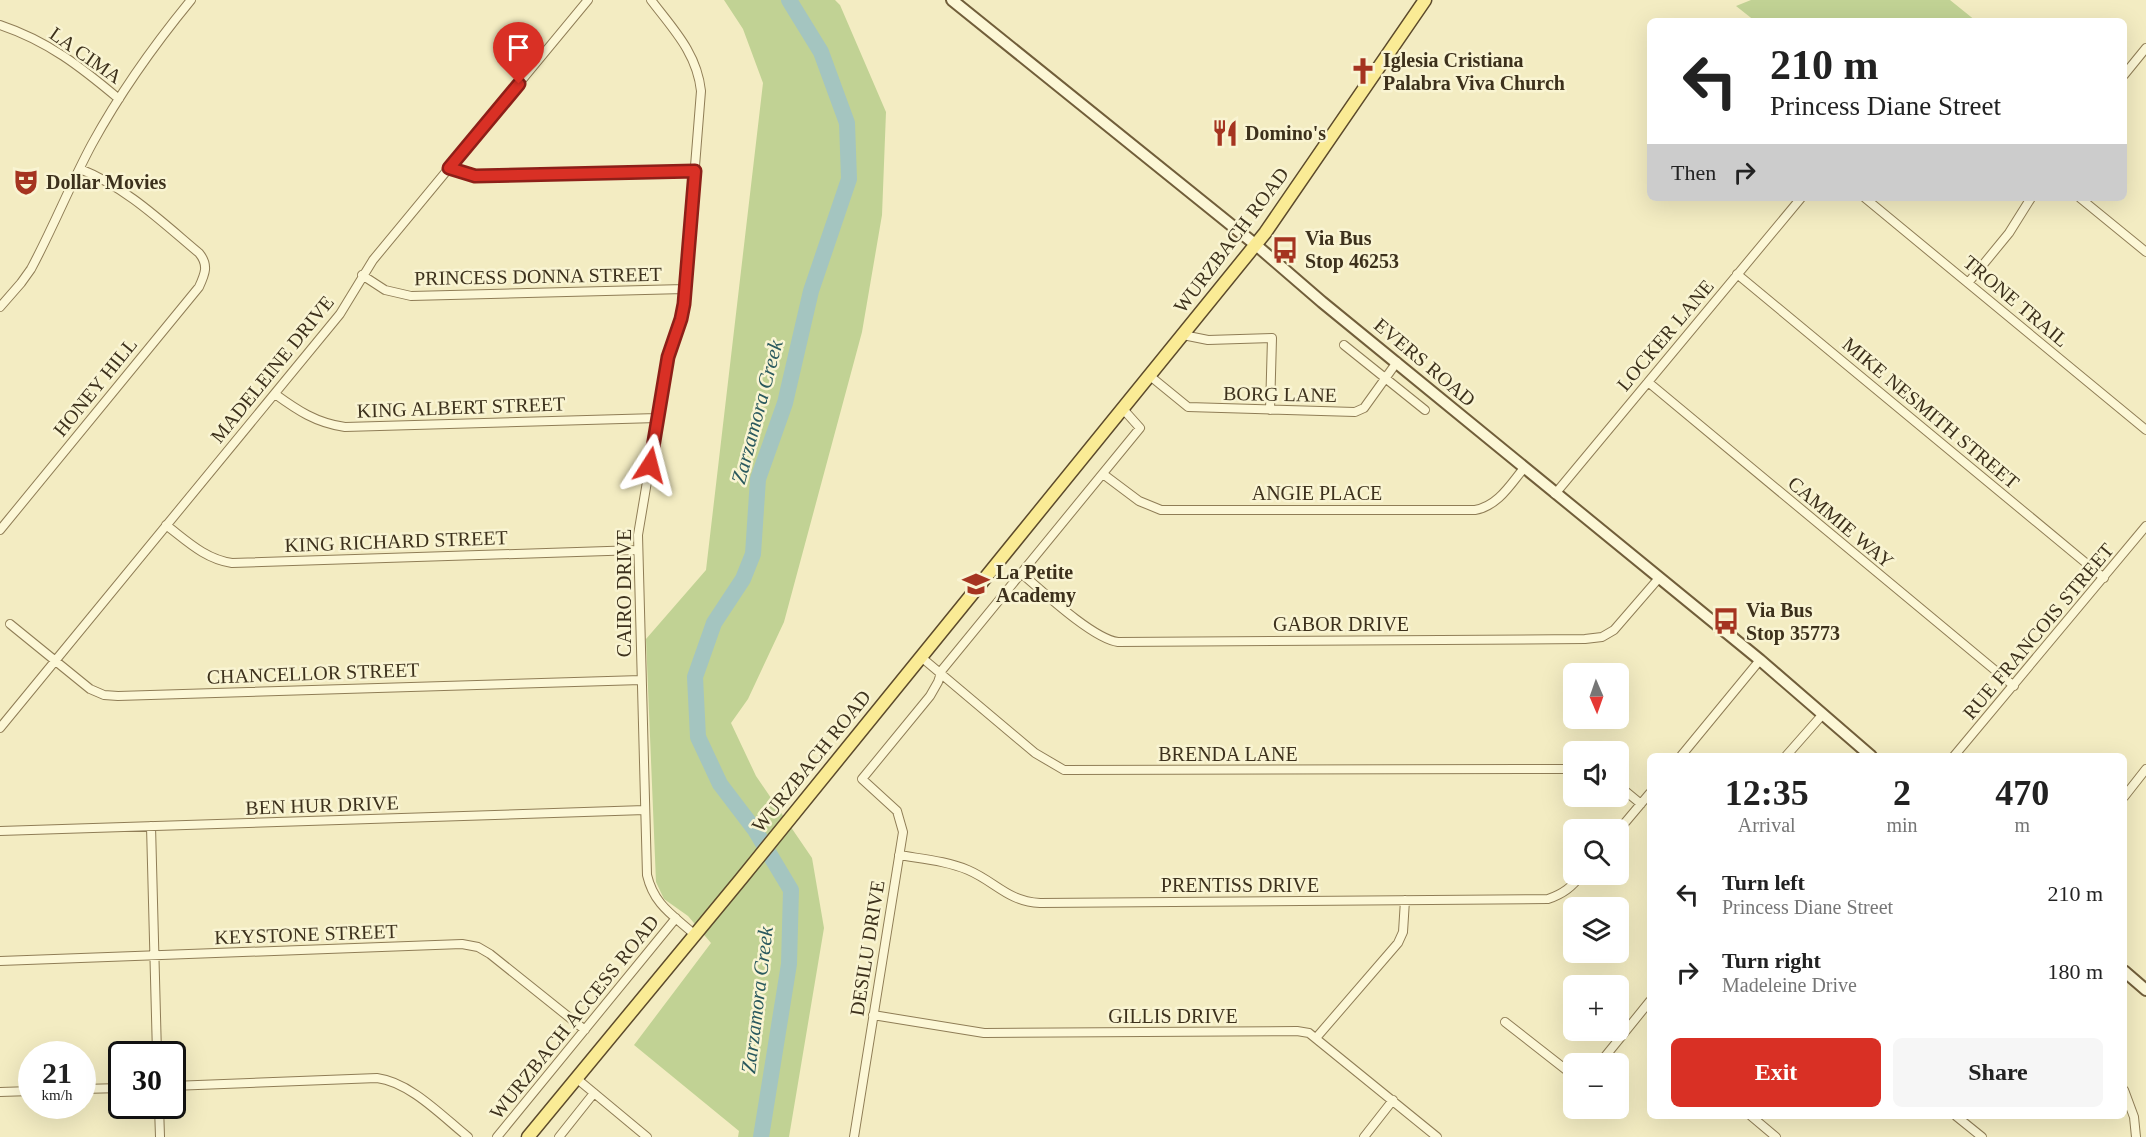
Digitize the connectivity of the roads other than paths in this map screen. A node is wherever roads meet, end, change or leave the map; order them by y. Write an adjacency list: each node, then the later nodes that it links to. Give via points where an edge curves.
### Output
1 (191, 0): 9 (street)
2 (588, 0): 10 (street, MADELEINE DRIVE)
3 (651, 0): 12 (street, CAIRO DRIVE, via 687,46 698,72)
4 (952, 0): 17 (main road, EVERS ROAD)
5 (1425, 0): 17 (main road, WURZBACH ROAD)
6 (0, 25): 9 (street, LA CIMA, via 53,48)
7 (2146, 48): 8 (street)
8 (2127, 71)
9 (119, 99): 11 (street)
10 (449, 168): 12 (street, via 475,176); 20 (street, MADELEINE DRIVE)
11 (80, 169): 23 (street, via 31,268); 41 (street, HONEY HILL, via 124,192 199,253 205,260 205,275)
12 (695, 171): 22 (street, CAIRO DRIVE)
13 (1798, 201): 19 (street, LOCKER LANE)
14 (1869, 201): 21 (street, TRONE TRAIL)
15 (2029, 201): 21 (street)
16 (2084, 201): 18 (street)
17 (1256, 244): 24 (main road, WURZBACH ROAD); 26 (main road, EVERS ROAD)
18 (2146, 252)
19 (1737, 274): 29 (street, LOCKER LANE); 45 (street, MIKE NESMITH STREET)
20 (362, 275): 22 (street, PRINCESS DONNA STREET, via 385,290 411,296); 30 (street, MADELEINE DRIVE, via 340,314)
21 (1968, 283): 35 (street, TRONE TRAIL)
22 (684, 289): 34 (street, CAIRO DRIVE, via 681,319 668,357)
23 (0, 306)
24 (1183, 335): 27 (main road, WURZBACH ROAD); 32 (street, via 1208,340 1272,338)
25 (1344, 345): 28 (street)
26 (1396, 362): 28 (street, BORG LANE); 36 (main road, EVERS ROAD)
27 (1150, 376): 31 (main road, WURZBACH ROAD); 32 (street, BORG LANE, via 1188,407)
28 (1384, 378): 32 (street, BORG LANE, via 1364,408 1355,412); 33 (street)
29 (1647, 382): 38 (street, LOCKER LANE); 52 (street, CAMMIE WAY)
30 (275, 394): 34 (street, KING ALBERT STREET, via 315,420 345,427); 39 (street, MADELEINE DRIVE)
31 (1123, 409): 37 (street, via 1140,428); 47 (main road, WURZBACH ROAD)
32 (1270, 410)
33 (1425, 410)
34 (657, 418): 42 (street, CAIRO DRIVE)
35 (2146, 430)
36 (1524, 468): 37 (street, ANGIE PLACE, via 1498,499 1475,510 1161,510 1139,501); 38 (main road, EVERS ROAD)
37 (1103, 474): 43 (street)
38 (1555, 494): 44 (main road, EVERS ROAD)
39 (166, 525): 42 (street, KING RICHARD STREET, via 203,553 232,563); 49 (street, MADELEINE DRIVE)
40 (2146, 526): 45 (street, RUE FRANCOIS STREET)
41 (0, 530)
42 (638, 550): 51 (street, CAIRO DRIVE)
43 (1021, 573): 44 (street, GABOR DRIVE, via 1096,633 1118,642 1602,637 1614,630); 50 (street)
44 (1659, 578): 48 (main road, EVERS ROAD)
45 (2104, 578): 52 (street, RUE FRANCOIS STREET)
46 (10, 624): 49 (street, CHANCELLOR STREET)
47 (921, 657): 50 (street, BRENDA LANE); 73 (main road, WURZBACH ROAD)
48 (1760, 660): 53 (main road, EVERS ROAD); 55 (street)
49 (55, 661): 51 (street, CHANCELLOR STREET, via 90,689 118,696); 54 (street, MADELEINE DRIVE)
50 (940, 673): 59 (street, BRENDA LANE, via 1035,753 1064,770); 69 (street, DESILU DRIVE, via 930,696 862,779 897,811 903,832)
51 (642, 680): 65 (street, CAIRO DRIVE)
52 (2014, 686): 58 (street, RUE FRANCOIS STREET)
53 (1823, 714): 56 (street); 57 (main road, EVERS ROAD)
54 (0, 728)
55 (1683, 753)
56 (1789, 753)
57 (1868, 753)
58 (1957, 753)
59 (1563, 769)
60 (2146, 769): 61 (street)
61 (2127, 793)
62 (1629, 794): 64 (street)
63 (1647, 797): 64 (street)
64 (1641, 804): 66 (street)
65 (645, 810): 67 (street, BEN HUR DRIVE); 72 (street, CAIRO DRIVE, via 650,889)
66 (1628, 819)
67 (151, 826): 68 (street, BEN HUR DRIVE); 74 (street)
68 (0, 831)
69 (899, 855): 71 (street, PRENTISS DRIVE, via 956,865 1004,893 1032,902); 79 (street, DESILU DRIVE)
70 (1570, 885): 71 (street, PRENTISS DRIVE, via 1548,899)
71 (1406, 900): 82 (street, via 1398,943)
72 (676, 918): 73 (street, CAIRO DRIVE); 81 (street, WURZBACH ACCESS ROAD)
73 (695, 935): 86 (main road, WURZBACH ROAD)
74 (153, 956): 75 (street, KEYSTONE STREET); 81 (street, KEYSTONE STREET, via 462,944 490,954); 83 (street)
75 (0, 961)
76 (2127, 974): 77 (main road)
77 (2146, 990)
78 (1647, 1005): 84 (street)
79 (873, 1015): 82 (street, GILLIS DRIVE, via 984,1033 1296,1031); 102 (street, DESILU DRIVE)
80 (1505, 1022): 85 (street)
81 (585, 1030): 98 (street, WURZBACH ACCESS ROAD)
82 (1316, 1038): 92 (street, GILLIS DRIVE)
83 (156, 1041)
84 (1608, 1053)
85 (1563, 1067)
86 (576, 1078): 90 (street); 99 (main road, WURZBACH ROAD)
87 (186, 1085): 97 (street, via 390,1079)
88 (18, 1091): 89 (street)
89 (0, 1092)
90 (594, 1093): 100 (street); 101 (street)
91 (2127, 1098): 107 (street)
92 (1394, 1100): 103 (street); 104 (street, GILLIS DRIVE)
93 (159, 1119): 96 (street)
94 (1755, 1119): 105 (street)
95 (1960, 1119): 106 (street)
96 (160, 1137)
97 (468, 1137)
98 (497, 1137)
99 (528, 1137)
100 (559, 1137)
101 (647, 1137)
102 (854, 1137)
103 (1364, 1137)
104 (1437, 1137)
105 (1776, 1137)
106 (1982, 1137)
107 (2136, 1137)

